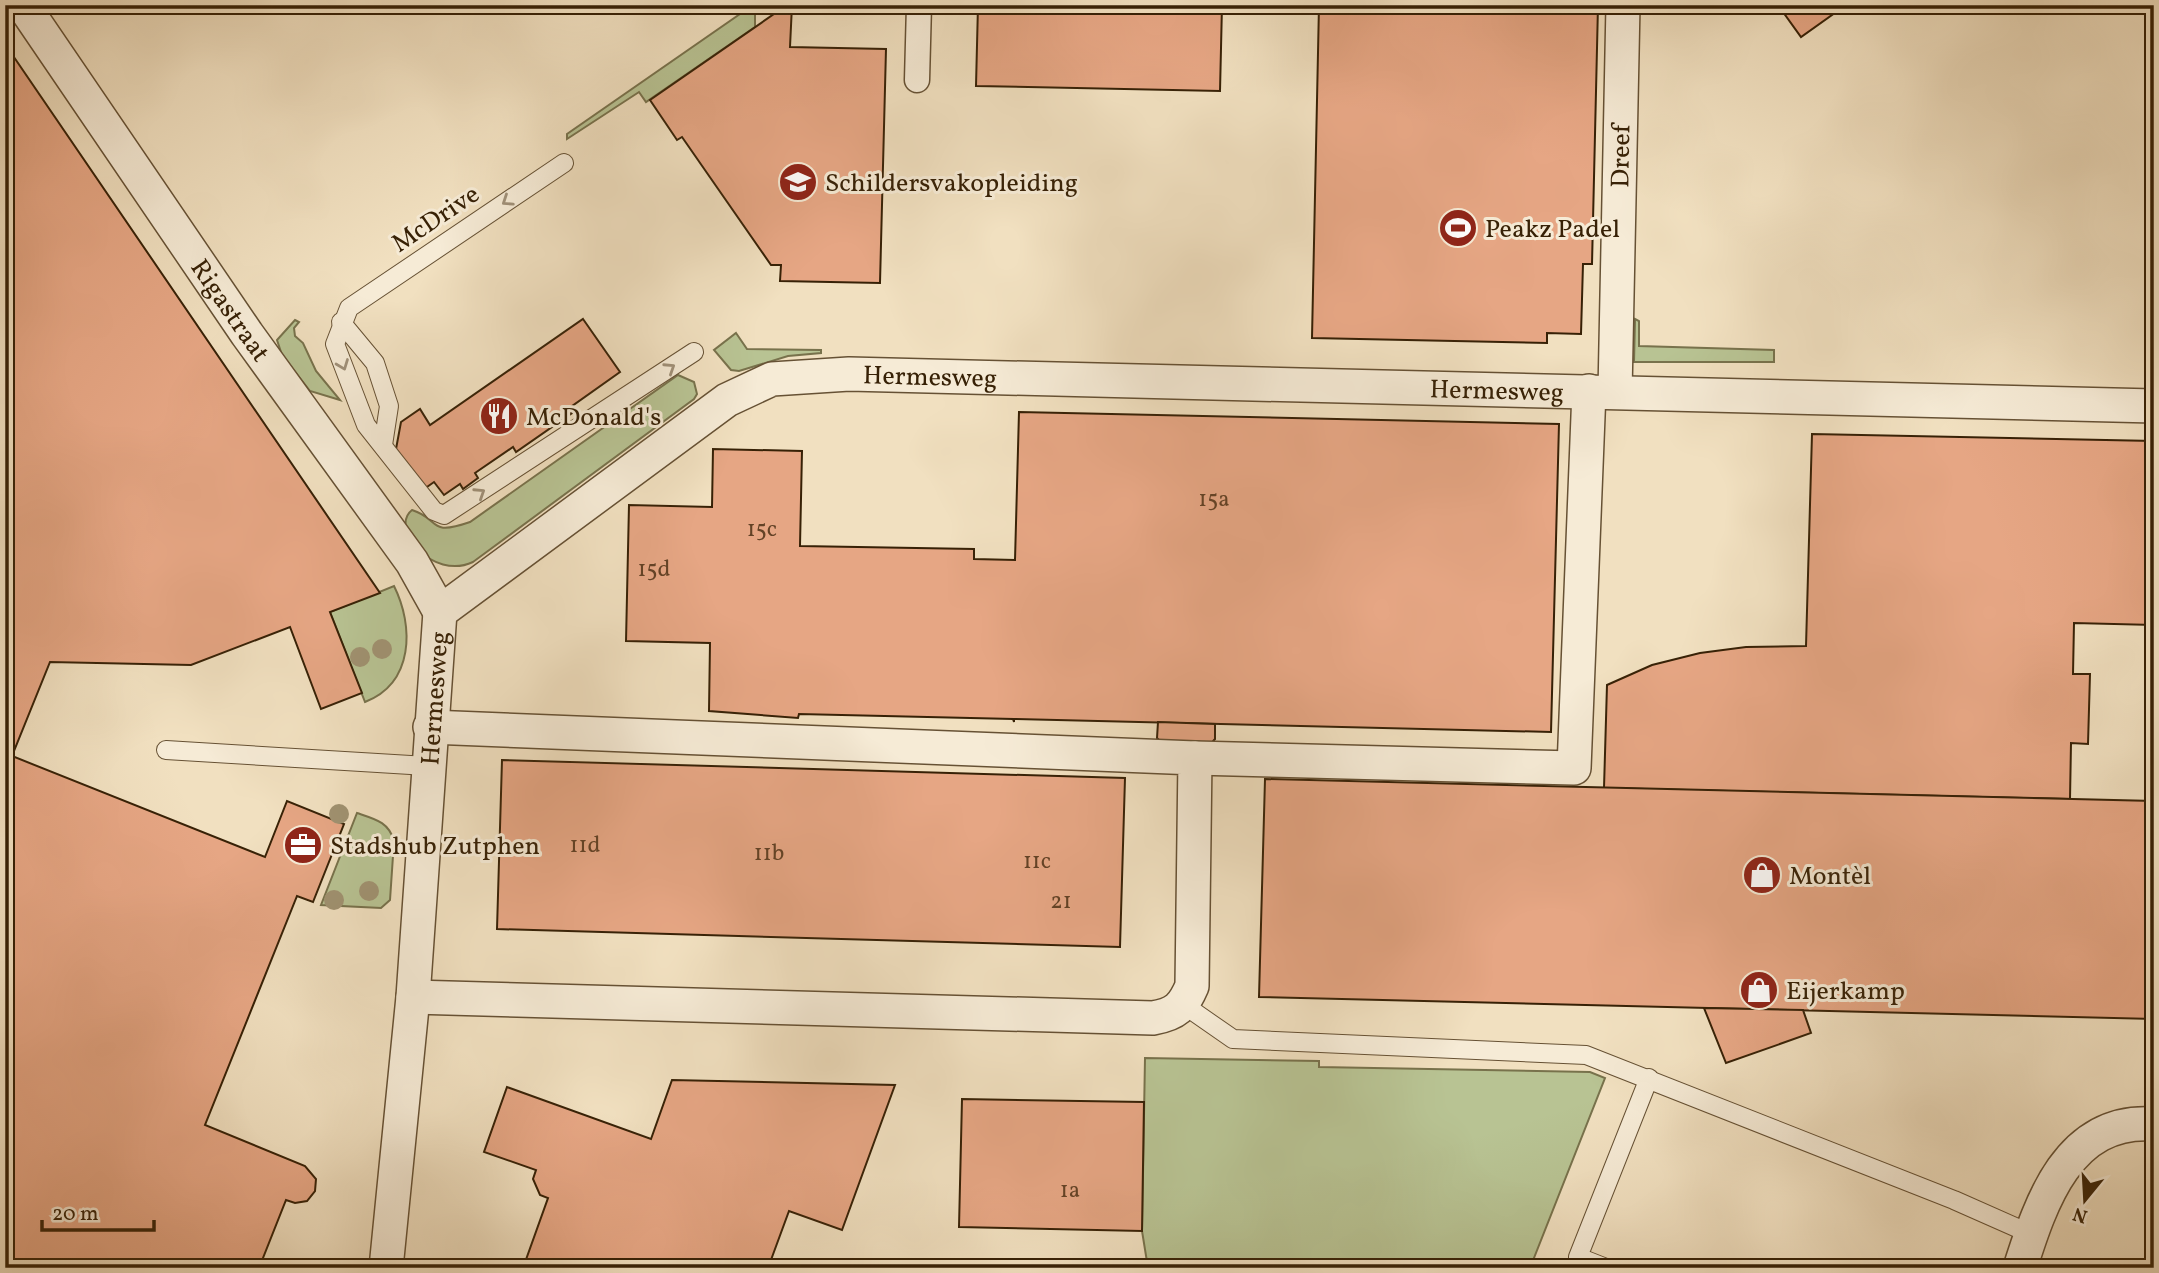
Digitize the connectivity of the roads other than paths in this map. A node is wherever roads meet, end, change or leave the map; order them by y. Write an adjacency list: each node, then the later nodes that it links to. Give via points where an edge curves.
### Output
1 (23, 5): 11 (street, Rigastraat, via 247,334 412,562)
2 (919, 5): 4 (street)
3 (1623, 5): 8 (street, Dreef)
4 (917, 80)
5 (564, 163): 6 (lane, McDrive, one-way to 6, via 349,308)
6 (341, 322): 10 (lane, one-way to 10, via 335,344 366,425); 10 (lane, via 376,363 389,406)
7 (694, 352): 10 (lane, one-way to 7, via 434,511 444,515)
8 (1602, 392): 9 (street, Hermesweg); 11 (street, Hermesweg, via 861,374 772,379 727,400 658,448); 14 (street, Dreef, via 1574,768)
9 (2154, 406)
10 (383, 445)
11 (440, 612): 12 (street, Hermesweg)
12 (430, 727): 14 (street); 15 (street, Hermesweg)
13 (166, 750): 15 (lane)
14 (1195, 758): 17 (street, via 1192,986)
15 (427, 766): 16 (street, Hermesweg)
16 (413, 997): 17 (street, via 1153,1018 1171,1015); 21 (street, Hermesweg)
17 (1184, 1005): 18 (lane, via 1233,1039 1586,1055)
18 (1649, 1078): 20 (lane); 22 (lane, via 1578,1257)
19 (2154, 1124): 20 (street, via 2116,1128 2076,1152 2046,1193)
20 (2031, 1234): 23 (street)
21 (386, 1268)
22 (1605, 1268)
23 (2020, 1268)

